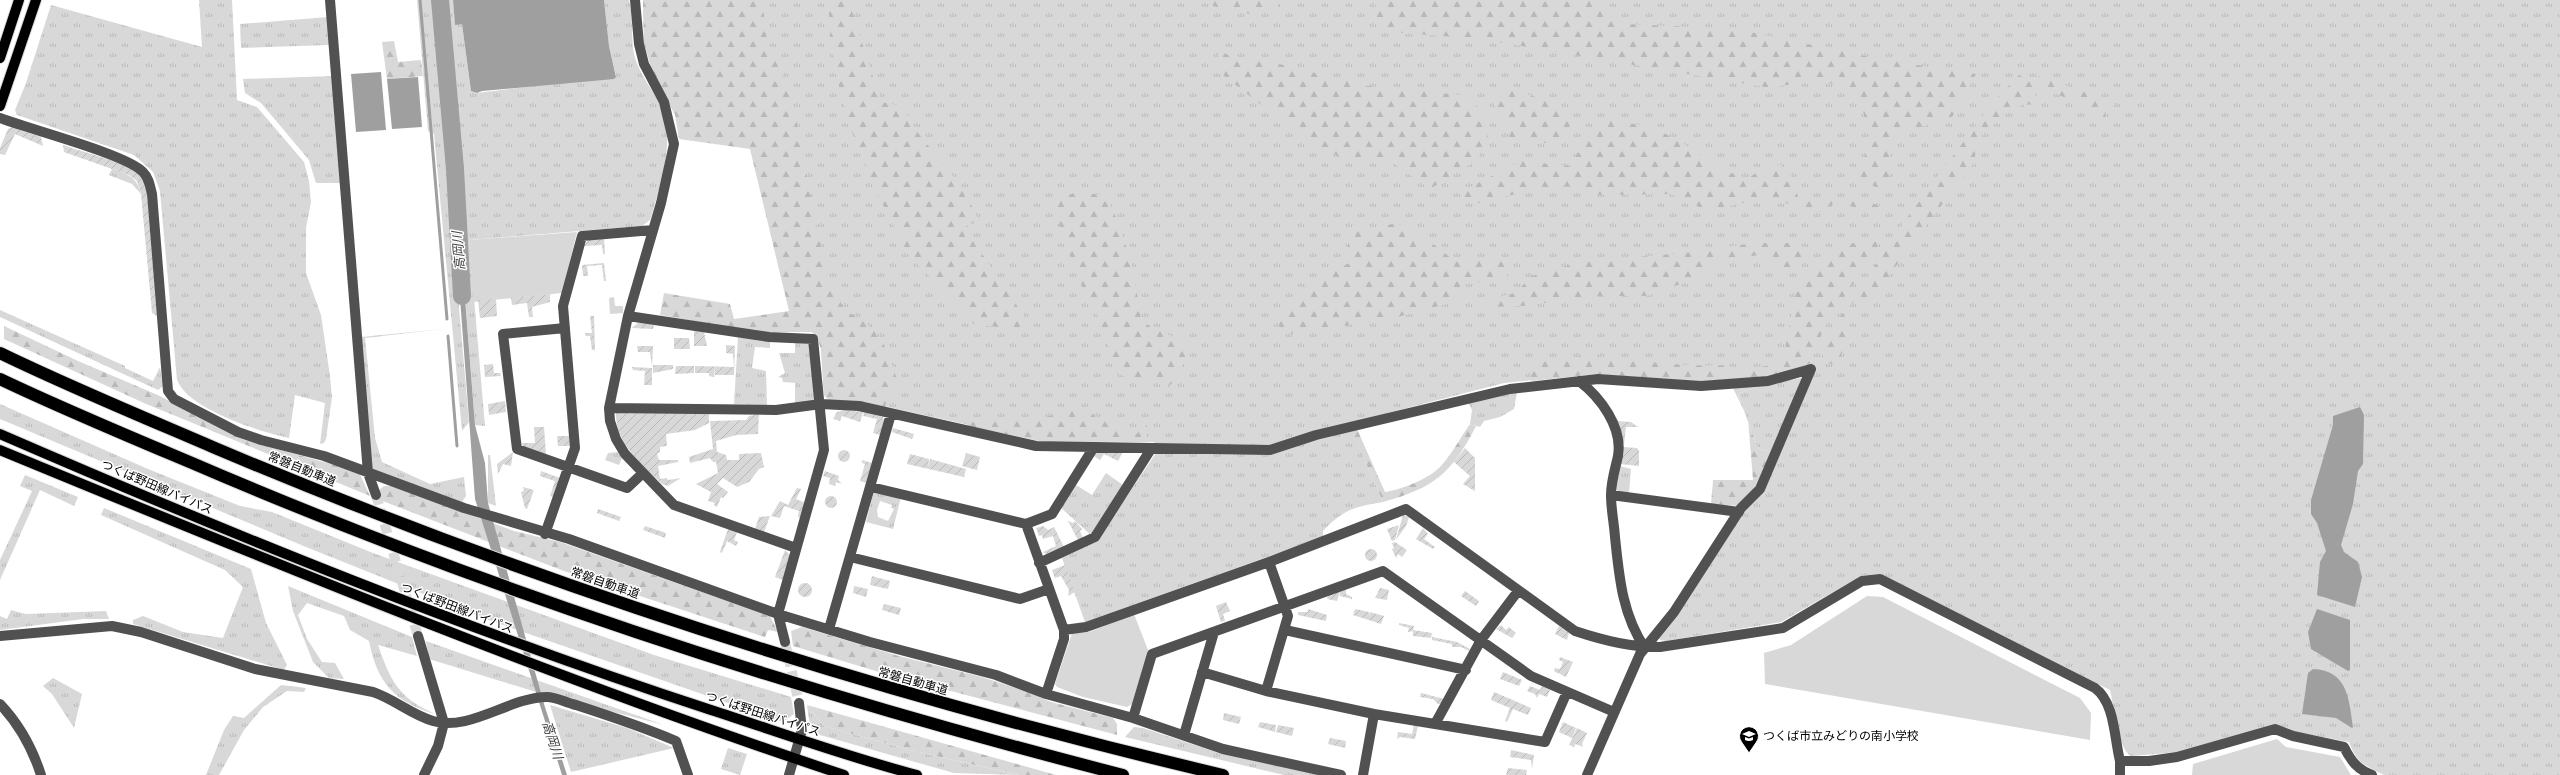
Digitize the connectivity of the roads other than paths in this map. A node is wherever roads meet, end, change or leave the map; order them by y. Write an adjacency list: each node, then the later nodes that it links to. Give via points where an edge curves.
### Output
1 (19, 0): 5 (main road)
2 (36, 0): 6 (main road)
3 (330, 0): 22 (street)
4 (635, 0): 8 (street, via 639,44 644,64 664,102 674,144)
5 (0, 58)
6 (0, 106)
7 (0, 118): 22 (street, via 122,160 143,172 149,181 170,395 238,432 324,456)
8 (652, 230): 9 (street); 10 (street, via 582,236 563,306)
9 (628, 316): 14 (street, via 769,337 813,339); 15 (street)
10 (565, 328): 21 (street, via 575,448); 21 (street, via 503,334 517,449)
11 (0, 353): 70 (highway, 常磐自動車道, via 366,511 621,604 751,647 895,690 1026,727)
12 (0, 379): 69 (highway, via 271,497 452,568 605,622 887,712)
13 (1579, 381): 19 (street, via 1510,389 1464,399 1316,435 1270,450); 26 (street, via 1604,407 1615,428 1618,455 1612,476); 27 (street, via 1701,386 1768,381 1811,369 1760,489)
14 (821, 404): 15 (street, via 776,410); 16 (street, via 859,406); 30 (street, via 824,450)
15 (610, 408): 23 (street, via 610,421 616,439 625,454)
16 (891, 414): 18 (street, via 1036,446); 24 (street)
17 (0, 434): 60 (main road, つくば野田線バイパス, via 257,542 480,631)
18 (1094, 447): 19 (street); 28 (street, via 1052,514)
19 (1151, 449): 33 (street, via 1095,537)
20 (0, 450): 61 (main road, via 372,603)
21 (570, 468): 23 (street, via 627,488); 29 (street)
22 (368, 473): 25 (street); 29 (street)
23 (643, 473): 30 (street, via 674,505)
24 (870, 487): 28 (street); 31 (street)
25 (376, 495)
26 (1611, 495): 27 (street); 46 (street, via 1621,592 1637,636)
27 (1739, 512): 46 (street, via 1674,612)
28 (1026, 524): 33 (street)
29 (545, 534): 37 (street, via 569,539)
30 (796, 548): 37 (street)
31 (850, 556): 34 (street, via 1020,599); 38 (street)
32 (1269, 562): 35 (street, via 1406,510); 36 (street); 39 (street, via 1086,627)
33 (1039, 563): 34 (street)
34 (1049, 589): 39 (street)
35 (1518, 591): 44 (street); 46 (street, via 1575,631)
36 (1284, 606): 40 (street, via 1288,616); 41 (street); 44 (street, via 1383,570)
37 (778, 614): 38 (street); 45 (street)
38 (829, 629): 51 (street, via 996,675)
39 (1064, 630): 51 (street, via 1064,639)
40 (1285, 630): 47 (street); 49 (street)
41 (1214, 632): 48 (street); 56 (street, via 1152,654)
42 (0, 636): 57 (street, via 112,626 141,632 255,669 373,692 433,721)
43 (418, 636): 57 (street)
44 (1482, 640): 47 (street); 50 (street, via 1530,676)
45 (785, 642)
46 (1645, 648): 54 (street); 62 (street, via 1783,628 1862,581 1880,580 2095,688 2104,695 2108,705)
47 (1466, 670): 58 (street)
48 (1202, 672): 49 (street); 59 (street)
49 (1266, 691): 55 (street)
50 (1567, 692): 54 (street); 58 (street, via 1545,742)
51 (1046, 694): 56 (street)
52 (799, 703): 60 (street, via 802,730)
53 (0, 704): 63 (street, via 26,737)
54 (1614, 712): 73 (street)
55 (1374, 714): 58 (street); 72 (street)
56 (1133, 718): 59 (street)
57 (444, 723): 64 (street, via 438,746); 65 (street, via 457,723 532,699 548,697 633,723 676,741)
58 (1435, 724)
59 (1184, 735): 71 (street, via 1223,749)
60 (799, 740): 61 (street); 68 (main road, つくば野田線バイパス)
61 (794, 758): 66 (street); 67 (main road)
62 (2120, 761): 74 (street); 75 (street, via 2149,761 2177,757 2275,729 2293,736 2344,746 2351,760 2362,771)
63 (41, 775)
64 (424, 775)
65 (688, 775)
66 (789, 775)
67 (844, 775)
68 (917, 775)
69 (1123, 775)
70 (1223, 775)
71 (1341, 775)
72 (1363, 775)
73 (1587, 775)
74 (2120, 775)
75 (2372, 775)

